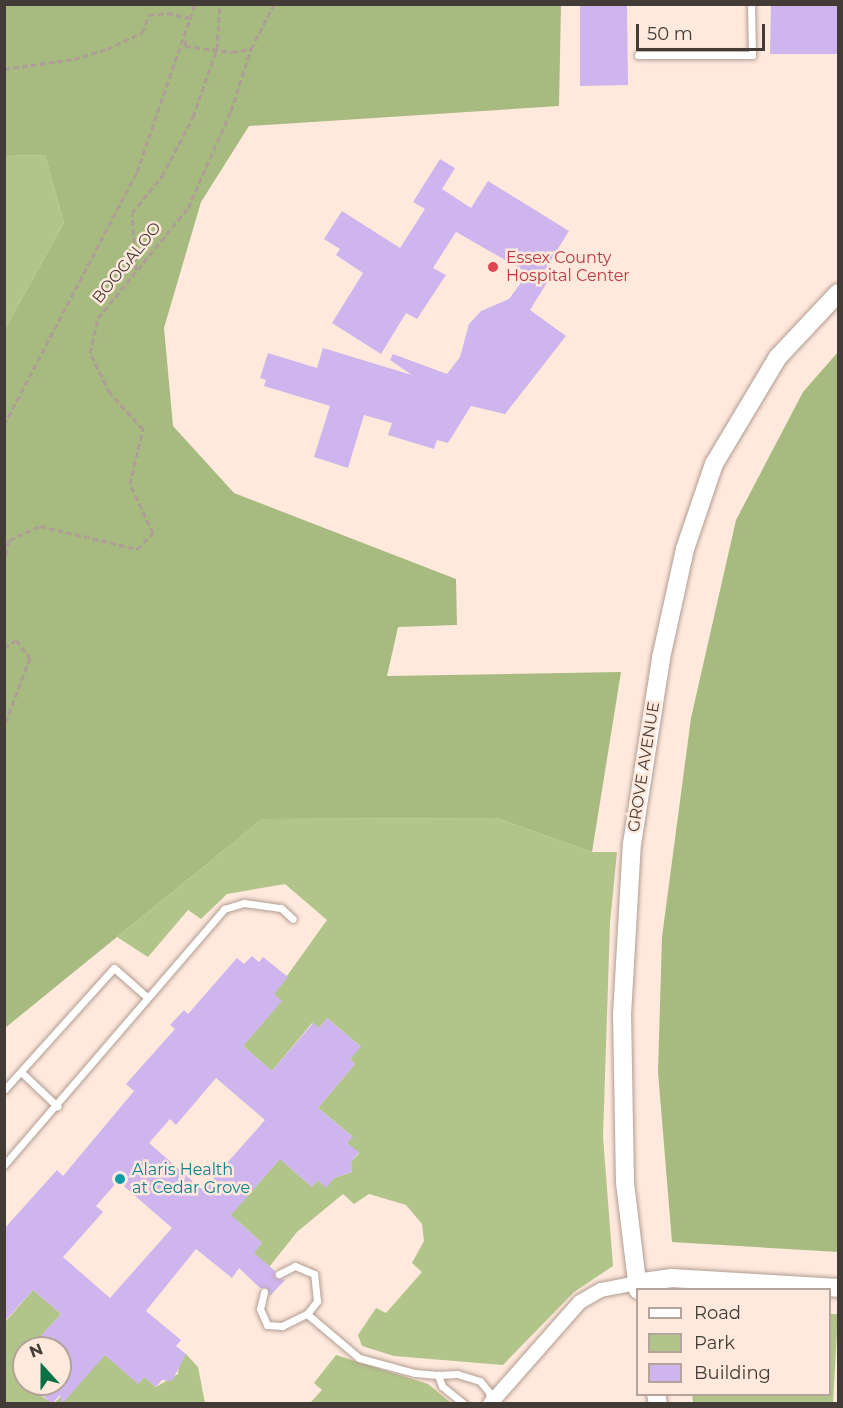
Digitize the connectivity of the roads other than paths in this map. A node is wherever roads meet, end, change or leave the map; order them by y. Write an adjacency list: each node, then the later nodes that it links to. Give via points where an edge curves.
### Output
1 (751, 4): 2 (lane, via 752,55)
2 (639, 55)
3 (838, 293): 11 (street, GROVE AVENUE, via 778,357 714,464 685,549 661,658 632,844 622,1015 625,1183)
4 (293, 919): 5 (lane, via 281,908 244,903 224,909)
5 (147, 997): 6 (lane, via 114,968); 8 (lane)
6 (21, 1072): 7 (lane); 8 (lane)
7 (4, 1090)
8 (57, 1106): 9 (lane)
9 (4, 1165)
10 (279, 1274): 14 (lane, via 295,1266 314,1274 317,1301)
11 (637, 1286): 12 (street, via 672,1278); 17 (street, via 601,1290 580,1302)
12 (838, 1288)
13 (264, 1292): 14 (lane, via 260,1309 267,1324 282,1326)
14 (307, 1314): 15 (lane, via 359,1358)
15 (438, 1375): 16 (lane, via 442,1386); 17 (lane, via 458,1374 480,1381 489,1392)
16 (464, 1404)
17 (490, 1404)

